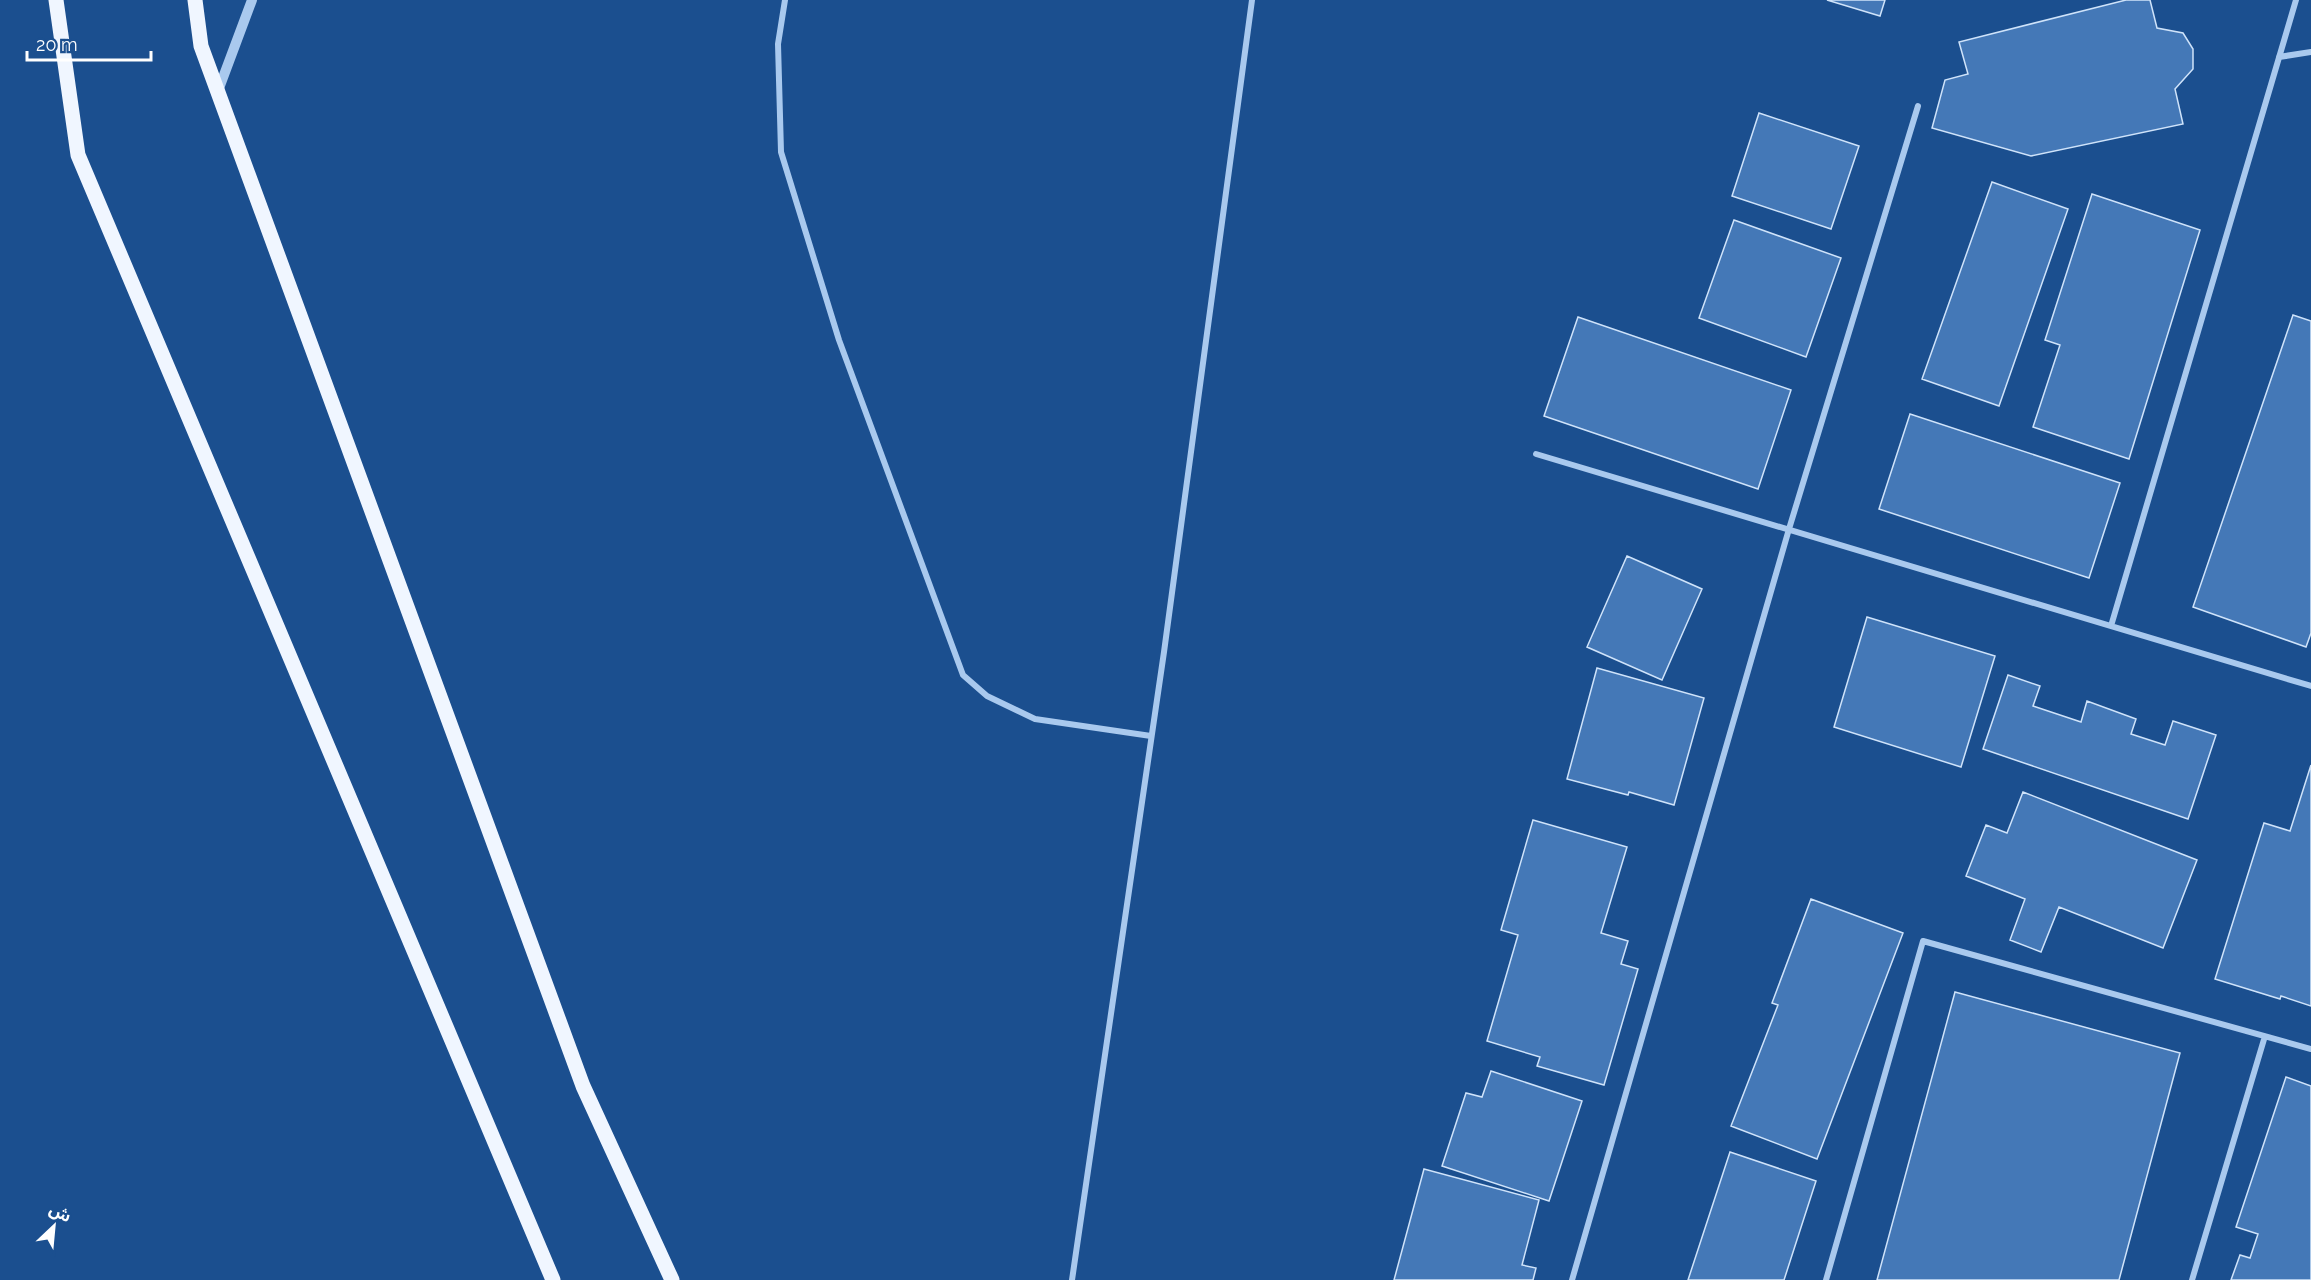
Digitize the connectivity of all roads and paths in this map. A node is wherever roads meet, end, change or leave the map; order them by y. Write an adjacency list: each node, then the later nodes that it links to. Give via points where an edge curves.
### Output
1 (56, 0): 18 (main road, via 78,155)
2 (195, 0): 9 (main road, via 201,46)
3 (252, 0): 9 (street)
4 (785, 0): 15 (street, via 778,44 781,152 839,340 963,675 987,696 1035,719)
5 (1252, 0): 15 (street)
6 (2296, 0): 8 (street)
7 (2311, 52): 8 (street)
8 (2279, 57): 13 (street)
9 (218, 92): 19 (main road, via 583,1086)
10 (1918, 106): 12 (street)
11 (1536, 454): 12 (street)
12 (1789, 529): 13 (street); 21 (street)
13 (2111, 626): 14 (street)
14 (2311, 686)
15 (1151, 736): 20 (street)
16 (2265, 1036): 17 (street); 22 (street, via 1923,941); 23 (street)
17 (2311, 1049)
18 (553, 1280)
19 (672, 1280)
20 (1072, 1280)
21 (1572, 1280)
22 (1826, 1280)
23 (2192, 1280)

